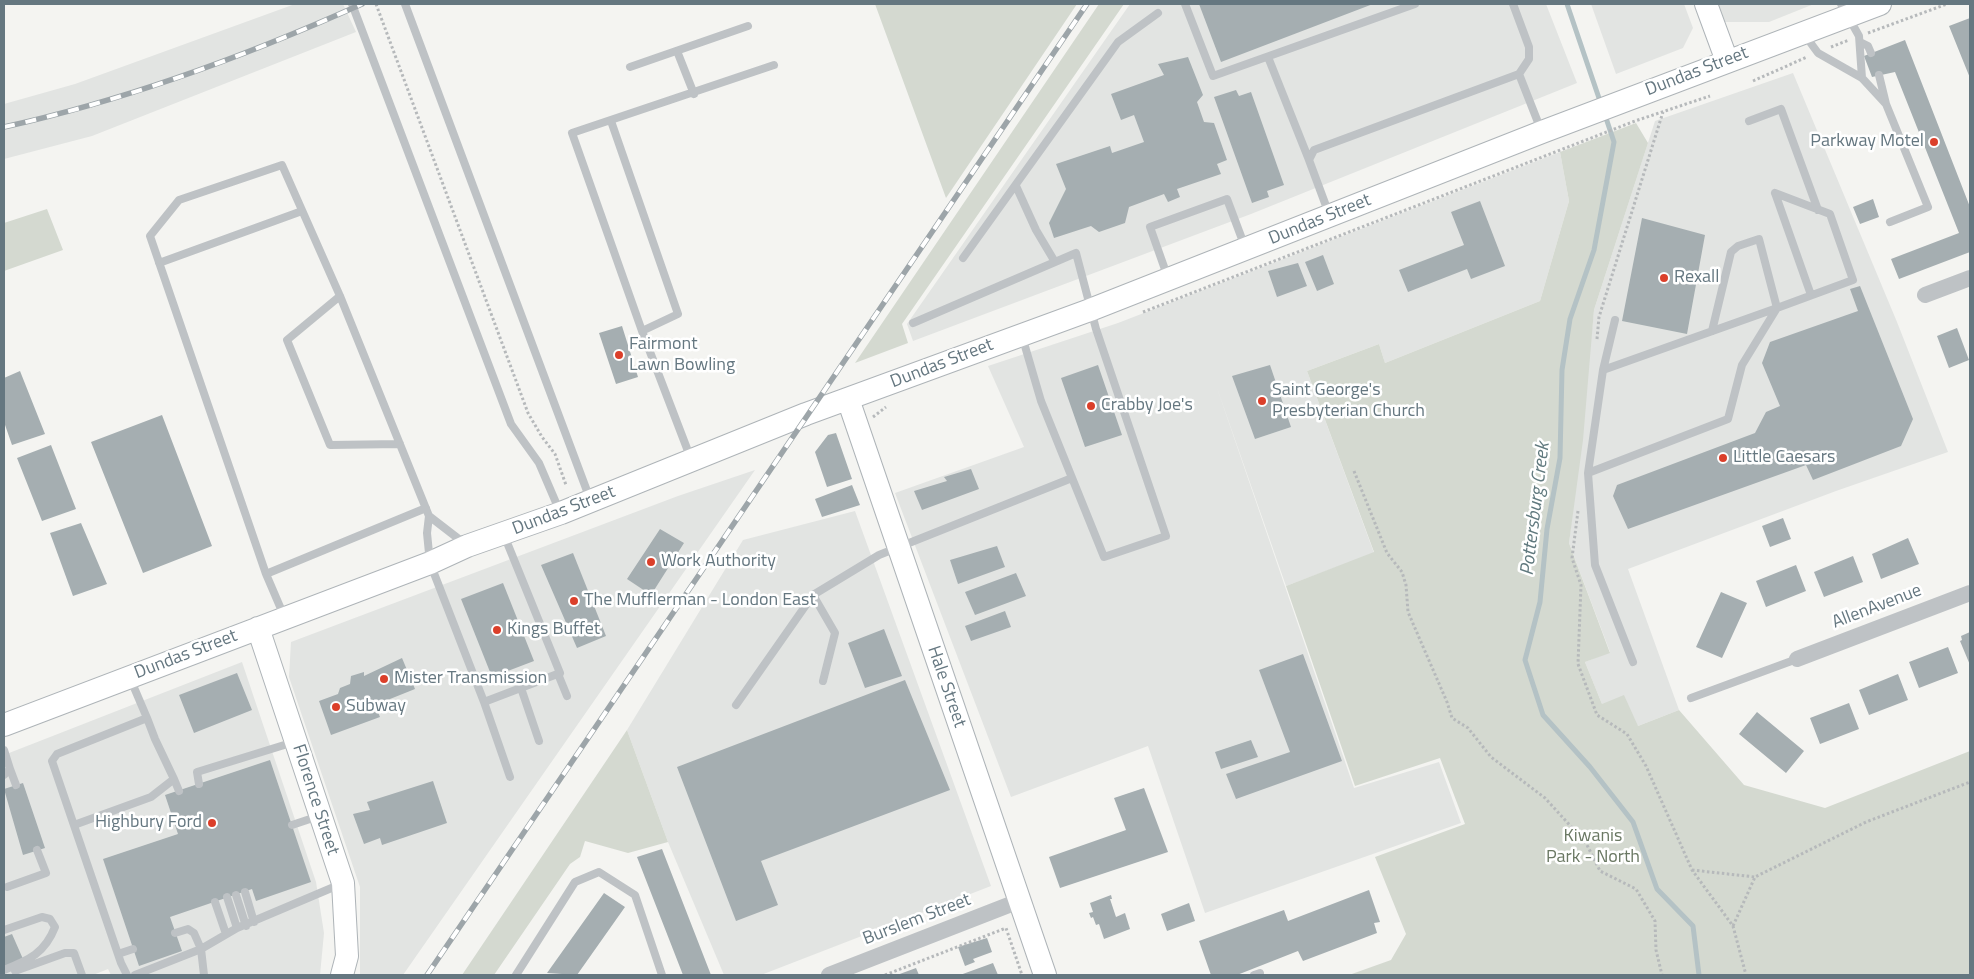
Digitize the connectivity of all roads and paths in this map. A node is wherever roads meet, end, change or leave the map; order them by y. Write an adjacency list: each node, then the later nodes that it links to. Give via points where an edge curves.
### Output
1 (352, 4): 67 (lane, via 511,424 539,463)
2 (376, 4): 63 (path, via 528,413 555,454)
3 (404, 4): 64 (lane)
4 (1185, 4): 18 (lane, via 1213,76)
5 (1415, 4): 18 (lane)
6 (1513, 4): 22 (lane, via 1530,47 1529,59)
7 (1706, 4): 19 (main road)
8 (1880, 4): 11 (main road, Dundas Street)
9 (1947, 4): 10 (path)
10 (1942, 5)
11 (1844, 10): 14 (main road, Dundas Street); 15 (lane)
12 (1158, 13): 34 (lane, via 1118,42)
13 (748, 26): 16 (lane)
14 (1803, 32): 19 (main road, Dundas Street); 24 (lane, via 1818,53)
15 (1860, 42): 17 (lane, via 1868,46); 24 (lane)
16 (677, 51): 21 (lane); 25 (lane)
17 (1871, 54)
18 (1268, 57): 33 (lane)
19 (1726, 61): 31 (main road, Dundas Street)
20 (774, 66): 25 (lane)
21 (630, 67)
22 (1519, 74): 31 (lane); 33 (lane, via 1314,150)
23 (1879, 75): 27 (lane)
24 (1862, 78): 27 (lane)
25 (694, 94): 29 (lane)
26 (1710, 96): 28 (path)
27 (1886, 104): 38 (lane, via 1928,207)
28 (1663, 112): 32 (path); 55 (path, via 1599,317)
29 (611, 121): 52 (lane, via 678,314); 52 (lane, via 572,133)
30 (1748, 121): 35 (lane, via 1781,109)
31 (1542, 132): 37 (main road, Dundas Street)
32 (1586, 140)
33 (1309, 160): 37 (lane)
34 (1016, 186): 40 (lane); 41 (lane)
35 (1818, 210): 45 (lane, via 1830,214 1853,280); 45 (lane, via 1775,193)
36 (302, 211): 42 (lane); 42 (lane, via 282,165 179,200 150,236); 47 (lane)
37 (1330, 216): 39 (main road, Dundas Street)
38 (1890, 222)
39 (1246, 249): 44 (main road, Dundas Street); 44 (lane, via 1227,199 1150,227)
40 (964, 258)
41 (1055, 262): 49 (lane, via 1076,253); 51 (lane)
42 (159, 263): 73 (lane)
43 (1970, 278): 46 (street)
44 (1168, 280): 49 (main road, Dundas Street)
45 (1812, 295): 48 (lane)
46 (1925, 295)
47 (340, 296): 58 (lane); 58 (lane, via 287,340 330,445)
48 (1777, 308): 53 (lane); 53 (lane, via 1759,239 1738,246 1728,258); 61 (lane, via 1742,365 1728,419)
49 (1090, 310): 54 (main road, Dundas Street); 62 (lane, via 1166,536 1104,557)
50 (1615, 320): 56 (lane)
51 (913, 323)
52 (642, 331): 59 (lane)
53 (1712, 332): 56 (lane)
54 (1022, 334): 57 (main road, Dundas Street); 62 (lane, via 1041,401)
55 (1596, 345)
56 (1604, 370): 61 (lane)
57 (848, 399): 59 (main road, Dundas Street); 71 (main road, Hale Street)
58 (400, 444): 66 (lane)
59 (692, 461): 64 (main road, Dundas Street)
60 (1354, 471): 139 (path, via 1387,553 1402,572 1408,612 1452,718 1468,728 1491,757 1545,798 1586,843 1600,871 1636,889 1655,921 1656,950)
61 (1588, 473): 79 (lane, via 1595,565)
62 (1072, 478): 71 (lane)
63 (566, 486)
64 (590, 501): 67 (main road, Dundas Street)
65 (1579, 503): 104 (path, via 1572,558 1581,585 1578,664 1597,714 1627,734 1646,766)
66 (426, 508): 68 (lane); 73 (lane)
67 (561, 513): 69 (main road, Dundas Street)
68 (429, 516): 70 (lane); 72 (lane)
69 (504, 535): 70 (main road, Dundas Street); 80 (lane)
70 (467, 546): 72 (main road, Dundas Street)
71 (898, 547): 75 (lane); 112 (main road, Hale Street)
72 (430, 563): 76 (main road, Dundas Street); 86 (lane)
73 (266, 574): 76 (lane)
74 (1970, 594): 78 (street, AllenAvenue)
75 (812, 595): 82 (lane, via 835,634); 87 (lane)
76 (285, 618): 77 (main road, Dundas Street)
77 (258, 628): 81 (main road, Dundas Street); 91 (main road, Florence Street)
78 (1797, 659): 85 (lane)
79 (1633, 662)
80 (558, 674): 83 (lane); 84 (lane)
81 (130, 677): 88 (lane); 89 (main road, Dundas Street)
82 (823, 681)
83 (520, 688): 86 (lane); 90 (lane)
84 (567, 696)
85 (1691, 698)
86 (484, 702): 94 (lane)
87 (736, 705)
88 (147, 718): 95 (lane); 101 (lane, via 57,754 52,761)
89 (4, 725)
90 (539, 741)
91 (296, 742): 97 (lane, via 197,772); 100 (main road, Florence Street)
92 (4, 750): 93 (lane)
93 (7, 772): 98 (lane)
94 (510, 777)
95 (174, 779): 99 (lane); 101 (lane, via 151,797)
96 (1970, 782): 105 (path, via 1866,822)
97 (200, 784)
98 (16, 785)
99 (179, 791)
100 (321, 815): 102 (lane); 107 (main road, Florence Street)
101 (74, 825): 123 (lane)
102 (292, 825)
103 (37, 850): 108 (lane, via 46,873)
104 (1692, 870): 105 (path); 116 (path)
105 (1755, 877): 116 (path)
106 (4, 878): 108 (lane)
107 (343, 883): 114 (lane); 130 (main road, Florence Street, via 347,956)
108 (5, 887)
109 (245, 892): 114 (lane)
110 (236, 894): 115 (lane)
111 (227, 897): 117 (lane)
112 (1019, 901): 133 (street, Burslem Street); 136 (main road, Hale Street)
113 (215, 902): 120 (lane)
114 (254, 922): 115 (lane)
115 (246, 926): 117 (lane)
116 (1733, 926): 140 (path)
117 (237, 928): 120 (lane)
118 (4, 930): 124 (lane, via 42,917 50,919 55,927 49,942 30,960)
119 (175, 933): 122 (lane, via 188,930 194,933)
120 (226, 934): 122 (lane)
121 (133, 949): 123 (lane)
122 (201, 949): 128 (lane); 129 (lane)
123 (118, 954): 127 (lane)
124 (4, 970)
125 (4, 975): 126 (lane, via 65,953 74,953)
126 (82, 975)
127 (127, 975)
128 (135, 975)
129 (204, 975)
130 (342, 975)
131 (516, 975): 132 (lane, via 575,882 598,872 635,895)
132 (662, 975)
133 (829, 975)
134 (885, 975): 135 (path, via 1006,928)
135 (1022, 975)
136 (1045, 975)
137 (1254, 975): 138 (lane)
138 (1260, 975)
139 (1662, 975)
140 (1746, 975)

